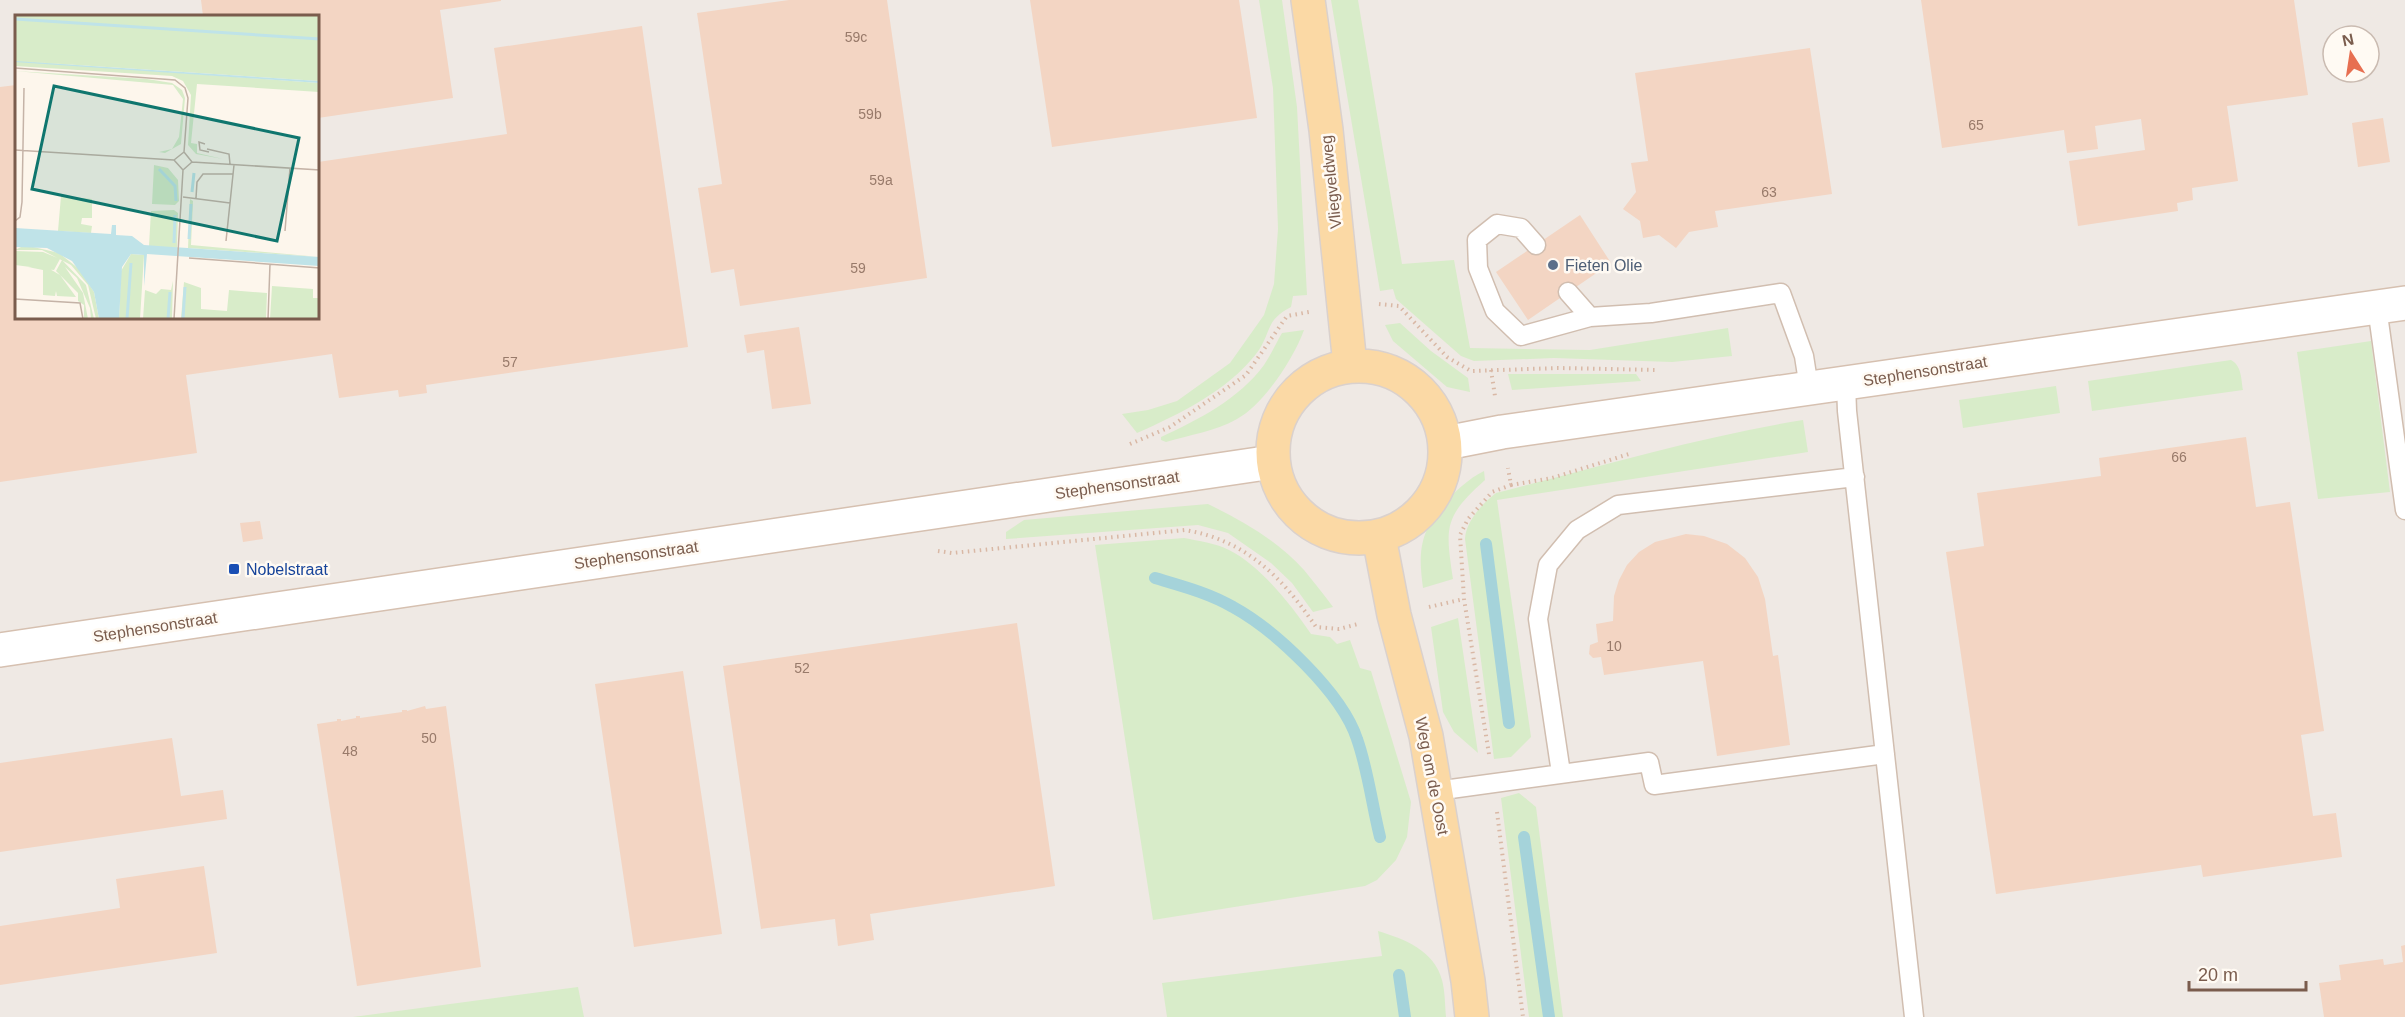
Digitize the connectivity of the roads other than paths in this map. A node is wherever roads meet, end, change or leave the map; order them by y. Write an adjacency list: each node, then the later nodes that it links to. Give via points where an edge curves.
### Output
1 (1308, 0): 6 (main road, Vliegveldweg, via 1326,130)
2 (1536, 245): 5 (lane, via 1521,228 1497,224 1477,240 1478,268 1495,310 1521,336)
3 (1568, 292): 5 (lane)
4 (2391, 305): 7 (street, Stephensonstraat); 12 (lane)
5 (1590, 317): 8 (lane, via 1651,313 1781,293 1804,356)
6 (1350, 365): 9 (main road, via 1384,369 1414,384 1436,410); 10 (main road, via 1317,375 1291,397 1274,427)
7 (1846, 384): 8 (street, Stephensonstraat); 11 (lane)
8 (1809, 388): 9 (street, Stephensonstraat)
9 (1446, 443): 13 (main road, via 1444,474 1431,503 1408,525)
10 (1272, 462): 13 (main road, via 1290,507 1322,530 1330,535); 14 (street, Stephensonstraat)
11 (1855, 477): 15 (lane); 16 (lane, via 1618,505 1577,530 1548,566 1538,619)
12 (2405, 510)
13 (1379, 537): 17 (main road, Weg om de Oost)
14 (0, 650)
15 (1885, 754): 16 (lane, via 1654,785 1649,762); 19 (lane)
16 (1561, 773): 17 (lane)
17 (1436, 791): 18 (main road, Weg om de Oost)
18 (1472, 1017)
19 (1914, 1017)

